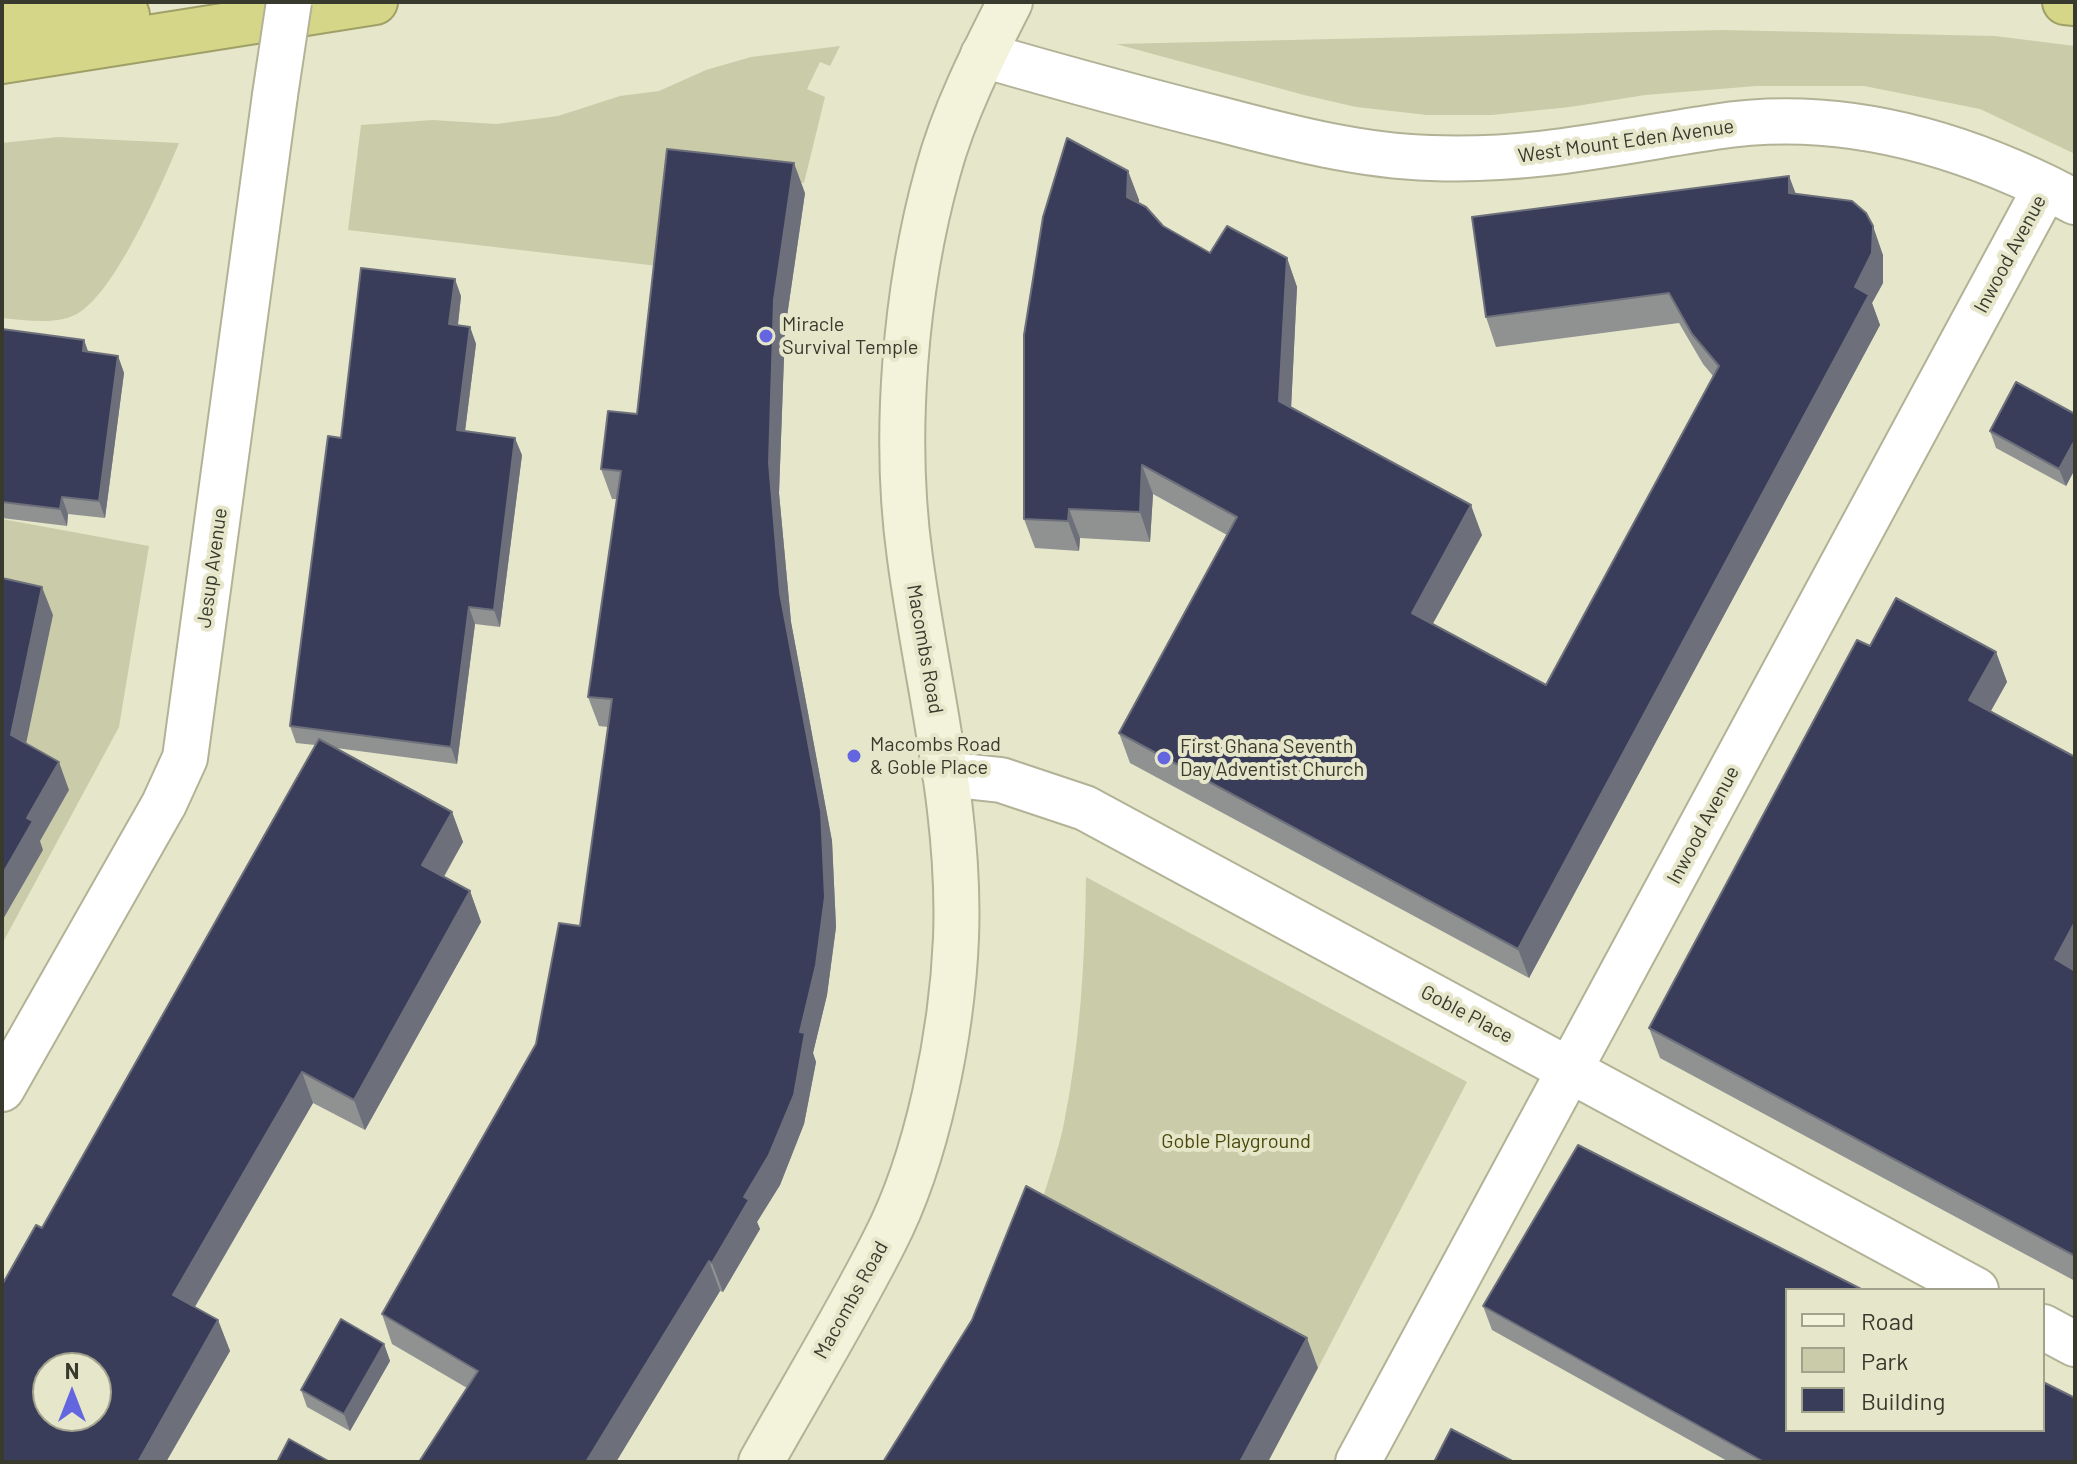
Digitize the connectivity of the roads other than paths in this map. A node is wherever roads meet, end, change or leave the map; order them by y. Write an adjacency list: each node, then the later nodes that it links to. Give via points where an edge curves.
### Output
1 (289, 2): 13 (street, Jesup Avenue, bridge, via 185,758)
2 (301, 2): 7 (highway)
3 (375, 2): 9 (highway)
4 (1010, 2): 8 (street, Macombs Road)
5 (2065, 2): 6 (highway)
6 (2075, 3)
7 (2, 25)
8 (986, 50): 10 (street, West Mount Eden Avenue, via 1287,137 1388,155 1528,158 1715,126 1792,121 1868,128 1953,148); 11 (street, Macombs Road, via 938,171 906,374 904,495 909,555)
9 (2, 61)
10 (2061, 194): 12 (street, Inwood Avenue)
11 (945, 774): 12 (street, Goble Place, via 1027,787 1085,808); 17 (street, Macombs Road, via 956,853 956,940 943,1051 923,1139 886,1239)
12 (1571, 1071): 14 (street, Goble Place); 18 (street, Inwood Avenue)
13 (2, 1089)
14 (1972, 1288)
15 (2045, 1328): 16 (street)
16 (2075, 1344)
17 (761, 1462)
18 (1358, 1462)

